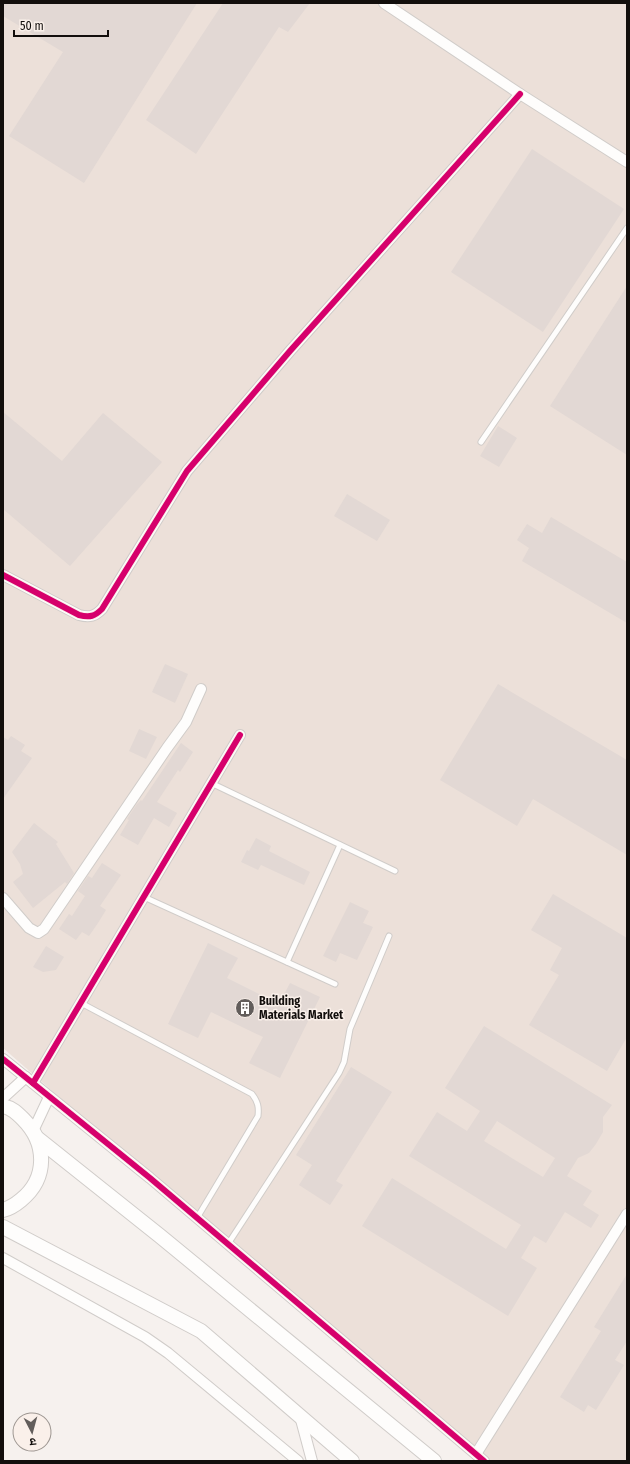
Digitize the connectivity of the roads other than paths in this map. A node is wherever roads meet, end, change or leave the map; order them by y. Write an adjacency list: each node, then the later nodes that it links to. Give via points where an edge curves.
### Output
1 (384, 3): 2 (street)
2 (520, 94): 3 (street); 6 (street, via 187,471 102,609 95,616 79,615)
3 (627, 162)
4 (627, 228): 5 (lane)
5 (481, 442)
6 (3, 575)
7 (201, 689): 13 (street, via 186,722 44,930 38,933 29,928)
8 (240, 735): 9 (street)
9 (211, 783): 10 (lane); 12 (street)
10 (340, 844): 11 (lane); 15 (lane)
11 (394, 870)
12 (144, 897): 15 (lane); 17 (street)
13 (3, 898)
14 (389, 936): 28 (lane, via 350,1029 340,1073)
15 (287, 962): 16 (lane)
16 (335, 984)
17 (81, 1003): 19 (street); 26 (lane, via 252,1094 257,1101 258,1116)
18 (3, 1059): 19 (street)
19 (29, 1080): 20 (street); 21 (street)
20 (49, 1097): 23 (street); 26 (street)
21 (3, 1098)
22 (3, 1106): 23 (main road, via 16,1112)
23 (35, 1134): 24 (main road, via 41,1148 41,1166 31,1191 11,1208); 37 (main road)
24 (3, 1210)
25 (627, 1214): 33 (street)
26 (197, 1218): 28 (street)
27 (3, 1227): 32 (main road, via 201,1331)
28 (228, 1244): 33 (street)
29 (3, 1258): 31 (street)
30 (3, 1262): 31 (street)
31 (14, 1265): 34 (street, via 145,1337 168,1353)
32 (300, 1416): 35 (street); 36 (main road)
33 (480, 1458)
34 (298, 1461)
35 (312, 1461)
36 (352, 1461)
37 (434, 1461)

